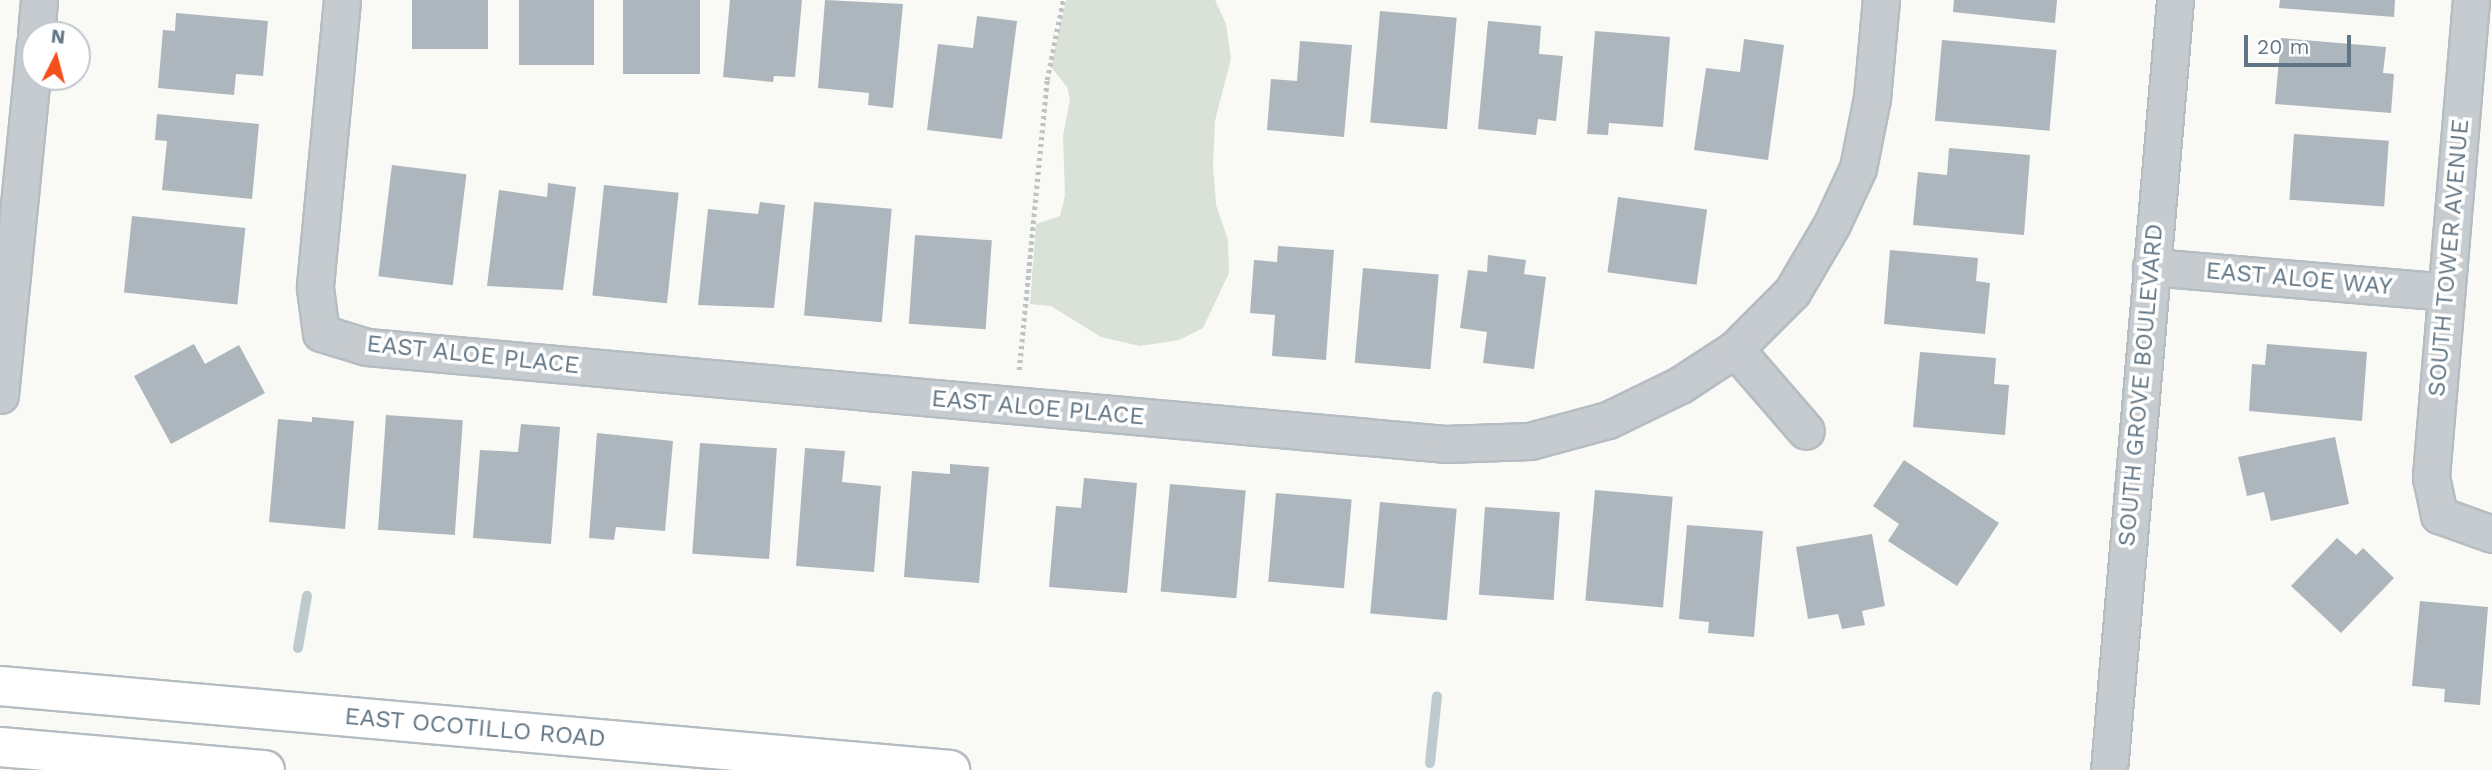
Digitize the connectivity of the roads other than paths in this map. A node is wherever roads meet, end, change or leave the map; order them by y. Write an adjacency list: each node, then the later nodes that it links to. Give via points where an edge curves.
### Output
1 (39, 0): 6 (street)
2 (342, 0): 11 (street, EAST ALOE PLACE, via 315,288 321,333 367,348 1445,444 1530,441 1608,420 1680,385)
3 (1881, 0): 11 (street, EAST ALOE PLACE, via 1872,98 1858,168 1792,292)
4 (2175, 0): 9 (street, SOUTH GROVE BOULEVARD)
5 (2471, 0): 7 (street, SOUTH TOWER AVENUE)
6 (37, 21)
7 (2479, 52): 10 (street, SOUTH TOWER AVENUE)
8 (30, 91): 12 (street)
9 (2151, 267): 10 (street, EAST ALOE WAY); 19 (street, SOUTH GROVE BOULEVARD)
10 (2446, 292): 14 (street, SOUTH TOWER AVENUE, via 2431,477 2439,515)
11 (1735, 349): 13 (street)
12 (0, 395)
13 (1806, 431)
14 (2492, 534)
15 (0, 686): 18 (main road, EAST OCOTILLO ROAD)
16 (0, 747): 17 (main road)
17 (265, 770)
18 (950, 770)
19 (2109, 770)

